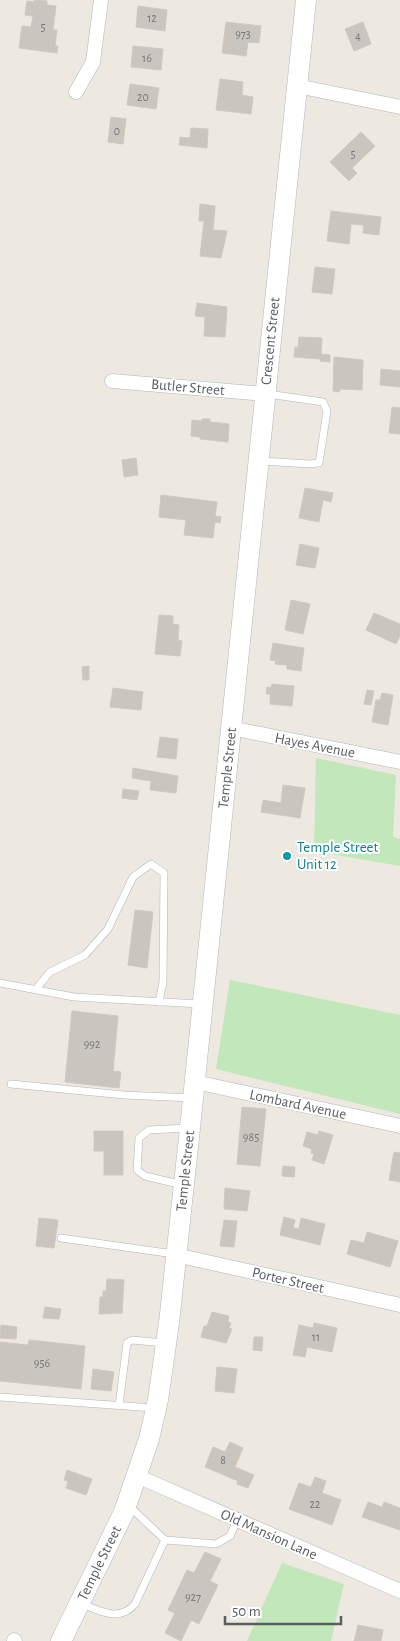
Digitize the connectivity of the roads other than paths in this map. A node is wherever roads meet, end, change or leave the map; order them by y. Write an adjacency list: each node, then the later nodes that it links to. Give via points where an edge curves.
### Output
1 (101, 0): 4 (street, via 93,62)
2 (306, 0): 3 (main road, Crescent Street)
3 (297, 86): 5 (street); 7 (main road, Crescent Street)
4 (76, 92)
5 (400, 108)
6 (112, 381): 7 (street, Butler Street)
7 (265, 394): 8 (main road, Crescent Street); 8 (lane, via 313,399 322,402 327,411 319,463)
8 (258, 460): 9 (main road, Crescent Street)
9 (236, 681): 10 (main road, Temple Street)
10 (231, 728): 11 (street, Hayes Avenue); 15 (main road, Temple Street)
11 (400, 762)
12 (0, 983): 13 (lane)
13 (36, 989): 14 (lane, via 74,997); 14 (lane, via 50,972 85,955 108,929 133,877 151,864 164,873)
14 (160, 1002): 15 (lane)
15 (203, 1004): 17 (main road, Temple Street)
16 (11, 1084): 17 (lane, via 124,1095)
17 (194, 1090): 18 (street, Lombard Avenue); 19 (main road, Temple Street)
18 (400, 1126)
19 (190, 1128): 20 (main road, Temple Street); 20 (lane, via 149,1130 139,1138 137,1170 145,1176)
20 (184, 1185): 22 (main road, Temple Street)
21 (61, 1238): 22 (lane)
22 (176, 1255): 23 (street, Porter Street); 24 (main road, Temple Street)
23 (400, 1305)
24 (166, 1343): 26 (lane, via 132,1340 127,1343); 27 (main road, Temple Street)
25 (0, 1397): 26 (lane)
26 (119, 1405): 27 (lane)
27 (157, 1408): 28 (main road, Temple Street)
28 (137, 1476): 29 (main road, Temple Street); 30 (street, Old Mansion Lane)
29 (127, 1504): 31 (lane); 33 (main road, Temple Street)
30 (237, 1520): 31 (lane, via 230,1536 216,1544); 32 (street, Old Mansion Lane)
31 (165, 1540): 33 (lane, via 129,1611 110,1615)
32 (400, 1591)
33 (80, 1603): 34 (main road, Temple Street)
34 (61, 1641)

